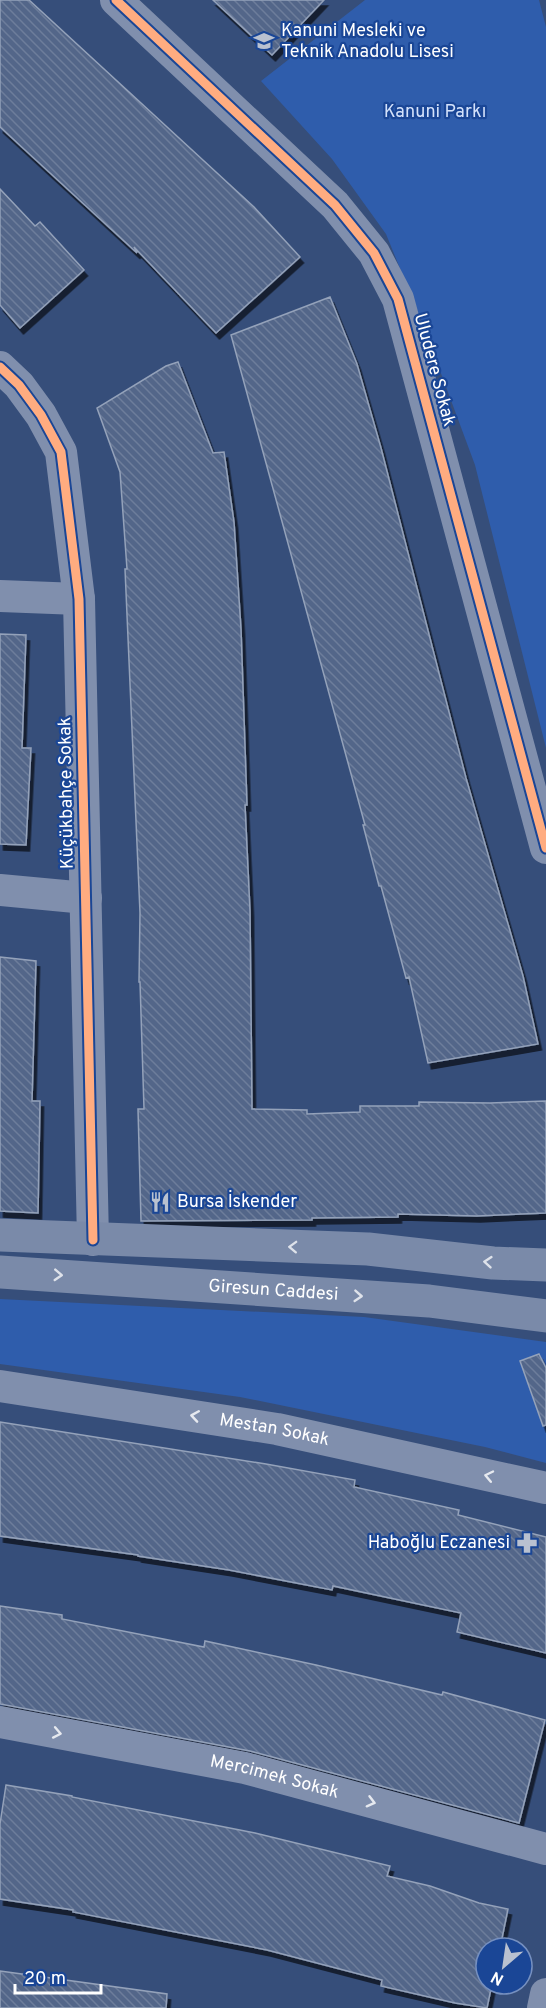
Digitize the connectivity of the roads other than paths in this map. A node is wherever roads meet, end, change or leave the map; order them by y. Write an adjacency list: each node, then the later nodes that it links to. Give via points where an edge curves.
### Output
1 (116, 0): 5 (street, Uludere Sokak, via 335,205 374,253 398,299)
2 (0, 367): 4 (street, Küçükbahçe Sokak, via 41,415 61,452)
3 (0, 596): 4 (street)
4 (79, 599): 7 (street, Küçükbahçe Sokak)
5 (546, 848)
6 (0, 890): 7 (street)
7 (86, 898): 9 (street, Küçükbahçe Sokak)
8 (0, 1235): 9 (main road)
9 (93, 1240): 10 (main road, one-way to 9, via 368,1249)
10 (546, 1265)
11 (0, 1272): 12 (main road, Giresun Caddesi, one-way to 12, via 429,1301)
12 (546, 1316)
13 (0, 1386): 14 (street, Mestan Sokak, one-way to 13, via 277,1429)
14 (546, 1488)
15 (0, 1722): 16 (street, Mercimek Sokak, one-way to 16, via 245,1768)
16 (546, 1849)
17 (546, 1994): 18 (street)
18 (543, 2008)

